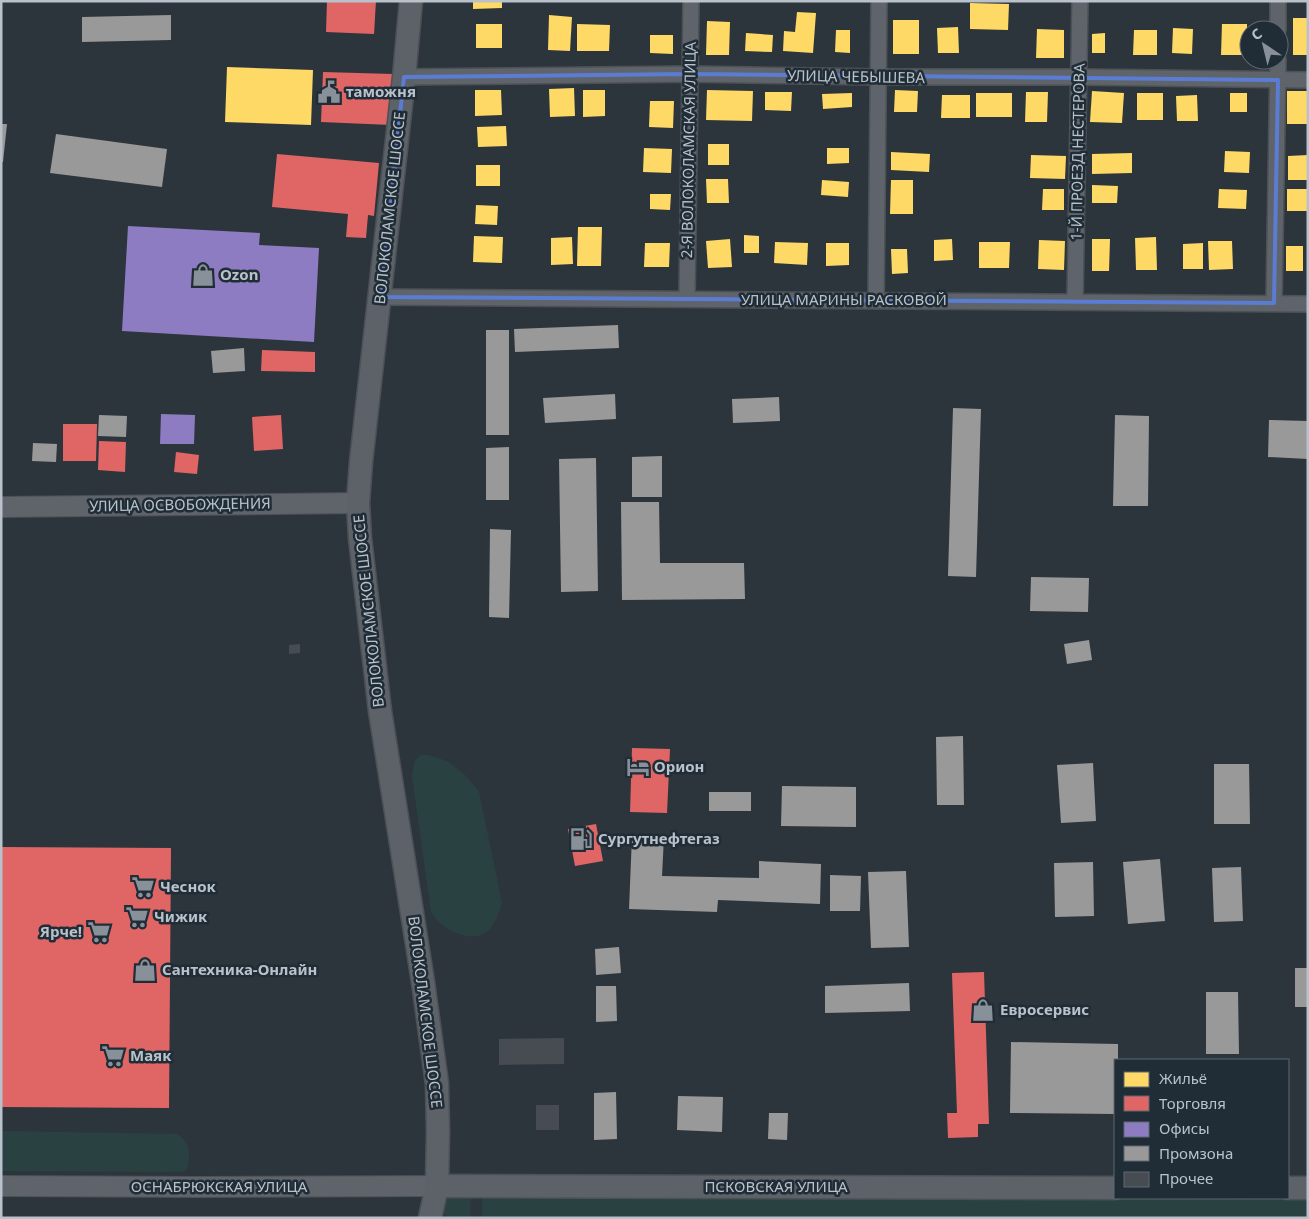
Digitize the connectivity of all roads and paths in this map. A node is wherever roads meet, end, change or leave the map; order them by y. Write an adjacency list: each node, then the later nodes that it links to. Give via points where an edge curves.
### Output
1 (411, 1): 9 (main road, ВОЛОКОЛАМСКОЕ ШОССЕ)
2 (691, 1): 8 (street, 2-Я ВОЛОКОЛАМСКАЯ УЛИЦА)
3 (880, 1): 10 (street)
4 (1080, 1): 11 (street, 1-Й ПРОЕЗД НЕСТЕРОВА)
5 (1278, 1): 6 (street)
6 (1278, 20)
7 (1278, 70): 12 (street)
8 (690, 74): 9 (street, УЛИЦА ЧЕБЫШЕВА); 10 (street, УЛИЦА ЧЕБЫШЕВА); 15 (street, 2-Я ВОЛОКОЛАМСКАЯ УЛИЦА)
9 (404, 77): 14 (main road, ВОЛОКОЛАМСКОЕ ШОССЕ)
10 (879, 77): 11 (street, УЛИЦА ЧЕБЫШЕВА); 16 (street)
11 (1079, 77): 12 (street, УЛИЦА ЧЕБЫШЕВА); 17 (street, 1-Й ПРОЕЗД НЕСТЕРОВА)
12 (1278, 80): 13 (street, УЛИЦА ЧЕБЫШЕВА); 18 (street)
13 (1308, 80)
14 (380, 297): 15 (street, УЛИЦА МАРИНЫ РАСКОВОЙ); 20 (main road, ВОЛОКОЛАМСКОЕ ШОССЕ)
15 (686, 299): 16 (street, УЛИЦА МАРИНЫ РАСКОВОЙ)
16 (876, 300): 17 (street, УЛИЦА МАРИНЫ РАСКОВОЙ)
17 (1075, 302): 18 (street, УЛИЦА МАРИНЫ РАСКОВОЙ)
18 (1274, 304): 19 (street, УЛИЦА МАРИНЫ РАСКОВОЙ)
19 (1308, 304)
20 (358, 502): 21 (street, УЛИЦА ОСВОБОЖДЕНИЯ); 23 (main road, ВОЛОКОЛАМСКОЕ ШОССЕ, via 380,711 437,1084)
21 (1, 507)
22 (1, 1186): 23 (street, ОСНАБРЮКСКАЯ УЛИЦА)
23 (437, 1186): 24 (main road, ПСКОВСКАЯ УЛИЦА); 27 (main road, ВОЛОКОЛАМСКОЕ ШОССЕ)
24 (1114, 1188)
25 (1289, 1188): 26 (main road)
26 (1308, 1188)
27 (430, 1218)

